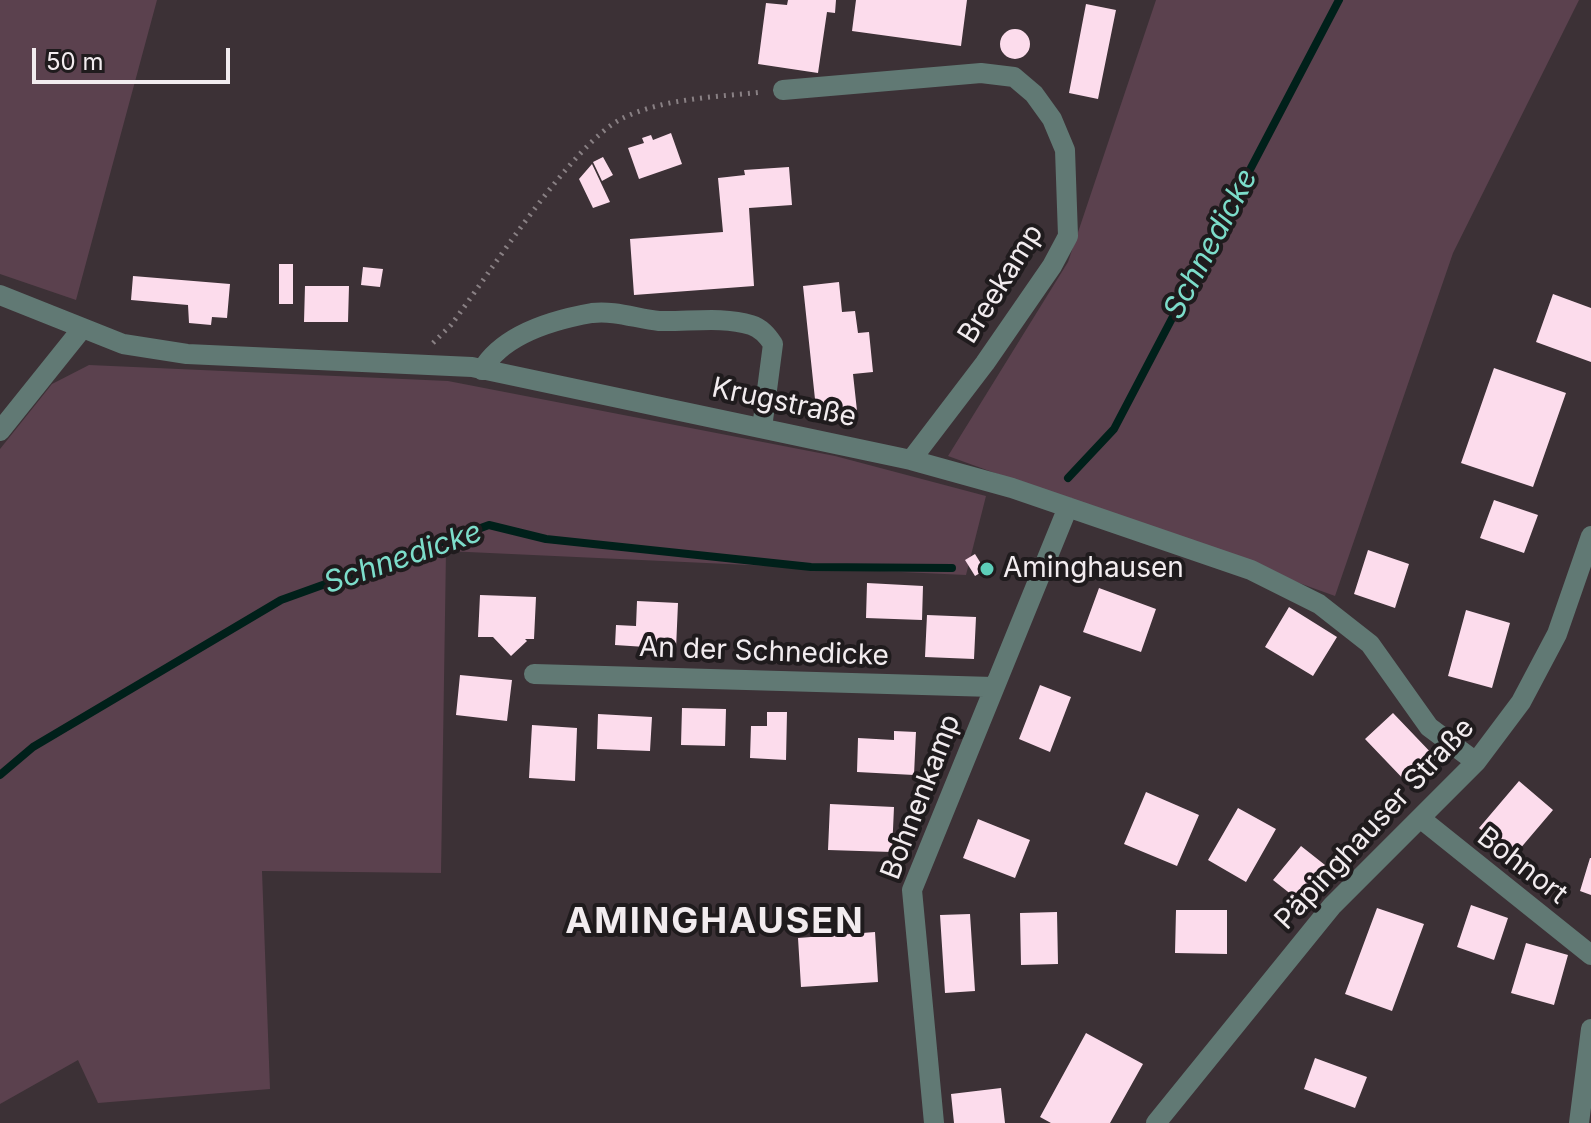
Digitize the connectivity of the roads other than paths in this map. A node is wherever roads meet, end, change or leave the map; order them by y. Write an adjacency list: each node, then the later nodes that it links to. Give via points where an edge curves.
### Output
1 (783, 90): 7 (street, Breekamp, via 981,73 1014,77 1052,119 1065,150 1068,236 1052,266)
2 (0, 295): 3 (street, Krugstraße)
3 (81, 330): 4 (street, Krugstraße, via 123,344 187,354); 6 (street)
4 (482, 370): 5 (street, Krugstraße); 5 (street, via 505,342 597,312 751,325 773,344)
5 (762, 428): 7 (street, Krugstraße)
6 (0, 431)
7 (911, 460): 8 (street, Krugstraße)
8 (1068, 507): 11 (street, Bohnenkamp); 12 (street, Krugstraße, via 1251,570 1319,604 1370,644 1429,727)
9 (1591, 536): 12 (street, Päpinghauser Straße, via 1557,634 1521,702)
10 (534, 674): 11 (street, An der Schnedicke)
11 (993, 687): 16 (street, Bohnenkamp, via 912,890)
12 (1476, 762): 13 (street, Päpinghauser Straße)
13 (1420, 818): 14 (street, Bohnort); 17 (street, Päpinghauser Straße, via 1332,906)
14 (1591, 955)
15 (1591, 1029): 18 (street)
16 (934, 1123)
17 (1156, 1123)
18 (1579, 1123)

